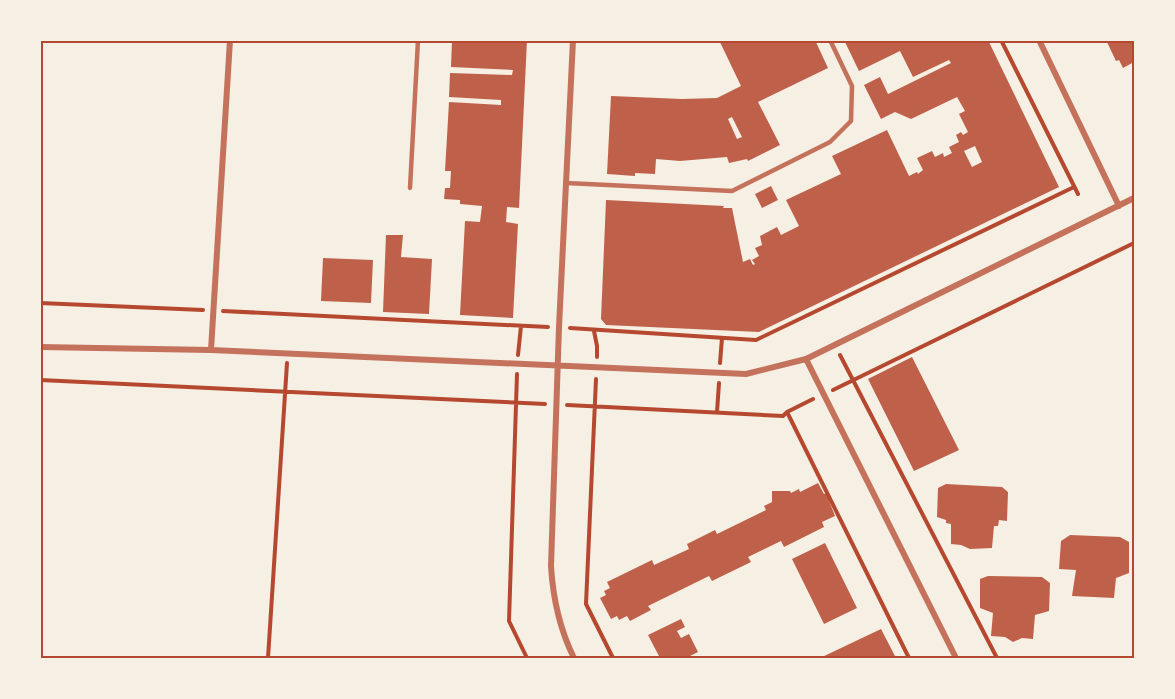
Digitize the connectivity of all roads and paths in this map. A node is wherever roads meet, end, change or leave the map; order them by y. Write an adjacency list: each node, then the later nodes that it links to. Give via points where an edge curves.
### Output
1 (230, 40): 15 (street)
2 (418, 40): 9 (lane)
3 (573, 40): 7 (street)
4 (830, 40): 7 (lane, via 852,86 851,121 830,142 732,190)
5 (1001, 40): 8 (path)
6 (1039, 40): 12 (street)
7 (566, 183): 23 (street)
8 (1074, 187): 10 (path); 17 (path, via 756,340)
9 (410, 188)
10 (1078, 194)
11 (1134, 198): 12 (street)
12 (1119, 206): 18 (street)
13 (1134, 243): 25 (path)
14 (40, 303): 15 (path)
15 (214, 310): 16 (path); 20 (street)
16 (521, 326)
17 (594, 331)
18 (835, 345): 22 (street); 25 (path)
19 (40, 346): 20 (street)
20 (211, 350): 21 (street)
21 (288, 354): 23 (street); 26 (path)
22 (806, 359): 23 (street, via 746,374); 32 (street)
23 (558, 366): 29 (street, via 551,566 559,622)
24 (40, 380): 26 (path)
25 (853, 380): 33 (path)
26 (285, 392): 27 (path); 28 (path, via 515,403 509,621)
27 (268, 658)
28 (527, 658)
29 (574, 658)
30 (613, 658): 31 (path, via 586,604 596,406 783,416 787,412)
31 (909, 658)
32 (956, 658)
33 (997, 658)

